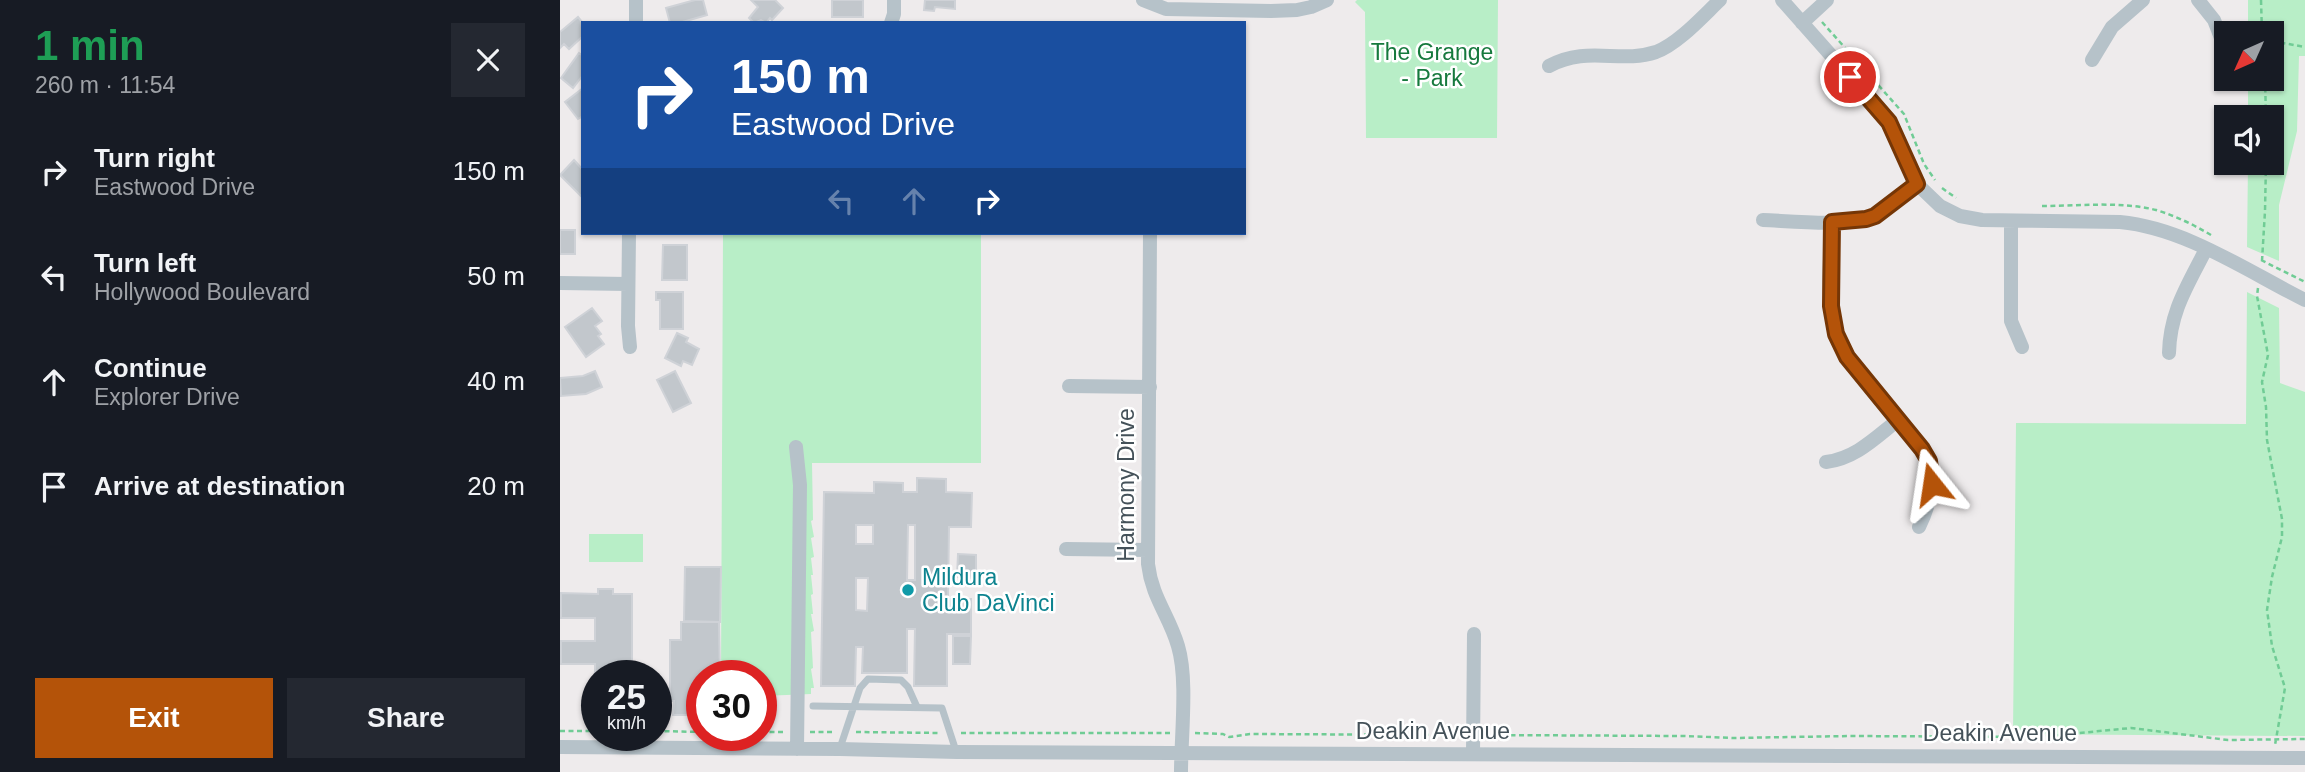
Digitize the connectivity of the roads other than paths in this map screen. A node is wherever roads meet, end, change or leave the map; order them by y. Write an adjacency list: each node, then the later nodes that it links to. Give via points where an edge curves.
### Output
1 (636, 0): 10 (street)
2 (894, 0): 11 (street)
3 (1143, 0): 4 (street, via 1166,9 1271,11 1297,10)
4 (1326, 0)
5 (1720, 0): 15 (street, via 1673,42 1653,53 1581,55)
6 (1782, 0): 13 (street)
7 (1827, 0): 13 (street)
8 (2143, 0): 14 (street, via 2112,27)
9 (2198, 0): 12 (street)
10 (636, 21)
11 (892, 21)
12 (2214, 21)
13 (1802, 23): 16 (street, via 1882,113)
14 (2092, 60)
15 (1549, 66)
16 (1917, 184): 18 (street, via 1950,212); 19 (street, via 1875,216)
17 (1763, 220): 19 (street)
18 (2011, 221): 22 (street, via 2140,224); 27 (street, via 2011,321)
19 (1832, 222): 31 (street, via 1831,306 1836,334 1847,357)
20 (629, 235): 24 (street)
21 (1150, 235): 30 (street, Harmony Drive)
22 (2206, 249): 25 (street); 28 (street, via 2174,313)
23 (560, 284): 24 (street)
24 (628, 284): 26 (street)
25 (2305, 300)
26 (630, 347)
27 (2022, 347)
28 (2169, 353)
29 (1069, 386): 30 (street)
30 (1150, 387): 36 (street, Harmony Drive)
31 (1898, 420): 33 (street, via 1853,455); 34 (street, via 1929,461 1930,499)
32 (796, 447): 42 (street, via 800,485)
33 (1826, 462)
34 (1919, 527)
35 (1066, 549): 36 (street)
36 (1148, 550): 45 (street, Harmony Drive, via 1150,579 1181,661)
37 (1474, 634): 46 (street)
38 (813, 706): 39 (lane)
39 (854, 707): 40 (lane); 40 (lane, via 868,679 905,682); 43 (lane)
40 (917, 707): 44 (lane, via 942,708)
41 (560, 747): 42 (street, Deakin Avenue)
42 (797, 749): 43 (street, Deakin Avenue)
43 (840, 749): 44 (street, Deakin Avenue)
44 (957, 752): 45 (street, Deakin Avenue)
45 (1181, 753): 46 (street, Deakin Avenue); 48 (street, Harmony Drive)
46 (1473, 754): 47 (street, Deakin Avenue)
47 (2305, 758)
48 (1181, 772)

